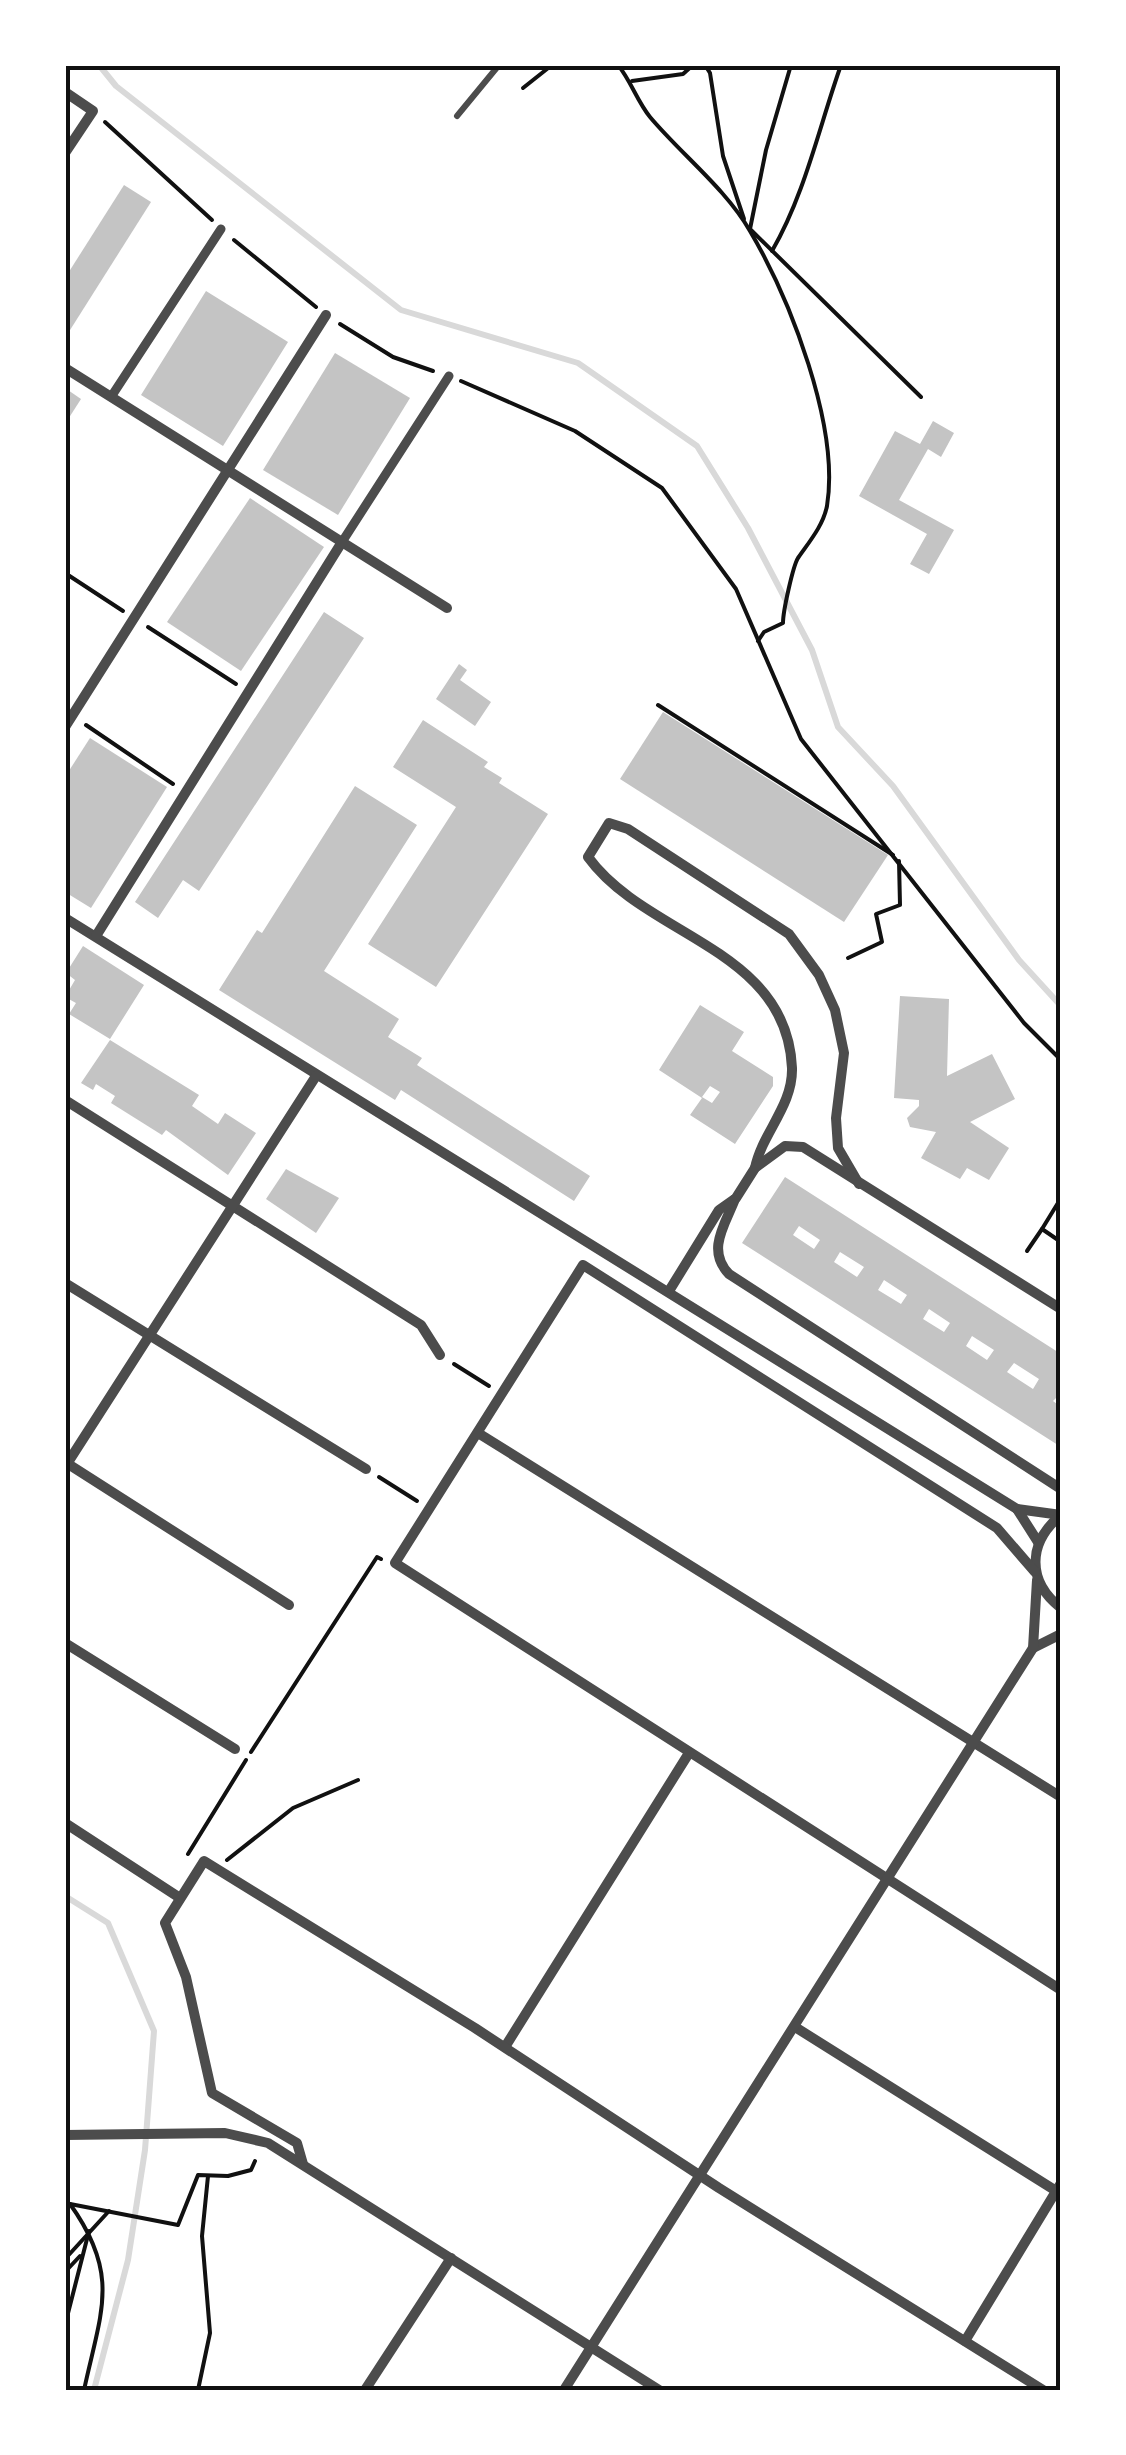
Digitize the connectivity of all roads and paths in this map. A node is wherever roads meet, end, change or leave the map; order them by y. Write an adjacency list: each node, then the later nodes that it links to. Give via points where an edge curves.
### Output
1 (499, 65): 12 (lane)
2 (552, 65): 9 (path)
3 (618, 65): 8 (path)
4 (693, 65): 8 (path, via 683,74)
5 (704, 65): 14 (path)
6 (791, 65): 16 (path)
7 (841, 65): 17 (path, via 804,168 797,208)
8 (631, 82): 14 (path, via 646,112)
9 (522, 88)
10 (65, 92): 11 (street)
11 (93, 111): 13 (street); 15 (path)
12 (457, 116)
13 (65, 153)
14 (745, 223): 16 (path)
15 (221, 229): 18 (path); 21 (street)
16 (750, 229): 17 (path); 28 (path, via 792,320 819,408 829,472 827,508 796,561 783,623)
17 (772, 251): 22 (path)
18 (326, 316): 20 (path, via 394,357); 23 (street)
19 (65, 368): 21 (street)
20 (450, 376): 24 (street); 28 (path, via 575,431 662,488 736,589)
21 (110, 397): 23 (street)
22 (921, 397)
23 (230, 472): 24 (street); 27 (street)
24 (342, 542): 26 (street); 29 (street)
25 (65, 573): 27 (path)
26 (447, 608)
27 (135, 619): 29 (path); 31 (street)
28 (758, 641): 34 (path, via 801,739)
29 (248, 692): 33 (street)
30 (658, 705): 34 (path)
31 (72, 716): 32 (street); 33 (path)
32 (65, 728)
33 (186, 792): 36 (street)
34 (899, 860): 37 (path, via 900,905 876,914 882,942); 38 (path, via 1024,1023)
35 (65, 918): 36 (street)
36 (96, 936): 39 (street)
37 (848, 958)
38 (1061, 1060)
39 (316, 1076): 45 (street); 50 (street)
40 (65, 1100): 45 (street)
41 (755, 1168): 42 (street, via 785,1146 804,1148); 42 (street, via 786,1102 792,1069 784,1032 765,991 731,960 606,882 588,857 609,823 789,934 819,975 844,1053 838,1148); 43 (street)
42 (860, 1184): 51 (street)
43 (736, 1198): 50 (street, via 719,1210); 58 (street, via 716,1246 728,1274)
44 (1061, 1198): 46 (path)
45 (232, 1206): 52 (street); 53 (street, via 421,1326)
46 (1042, 1230): 47 (path); 48 (path)
47 (1061, 1242)
48 (1027, 1252)
49 (65, 1283): 52 (street)
50 (669, 1291): 60 (street)
51 (1061, 1309)
52 (149, 1336): 56 (street); 57 (street)
53 (440, 1356): 54 (path)
54 (501, 1393): 55 (street); 64 (street, via 583,1266 992,1524)
55 (478, 1432): 59 (street); 70 (street)
56 (66, 1464): 65 (street)
57 (366, 1469): 59 (path)
58 (1061, 1490)
59 (430, 1508): 63 (street)
60 (1017, 1510): 61 (street); 62 (street)
61 (1061, 1515): 62 (street)
62 (1038, 1542): 64 (street)
63 (395, 1563): 72 (street); 76 (path, via 376,1558)
64 (1036, 1576): 66 (street); 69 (street)
65 (289, 1605)
66 (1061, 1608)
67 (1061, 1634): 69 (street)
68 (65, 1643): 71 (street)
69 (1033, 1648): 70 (street)
70 (975, 1742): 74 (street); 78 (street)
71 (235, 1749)
72 (690, 1753): 78 (street); 82 (street)
73 (358, 1780): 77 (path, via 293,1808)
74 (1061, 1797)
75 (65, 1823): 79 (street)
76 (187, 1855)
77 (215, 1869): 79 (street, via 204,1862); 82 (street)
78 (890, 1878): 80 (street); 81 (street)
79 (180, 1898): 85 (street, via 166,1923 186,1977 212,2092 296,2142)
80 (1061, 1990)
81 (795, 2027): 87 (street); 88 (street)
82 (505, 2047): 87 (street)
83 (65, 2135): 85 (street, via 251,2138)
84 (252, 2154): 86 (path, via 258,2160 251,2170)
85 (303, 2164): 93 (street)
86 (208, 2176): 90 (path, via 198,2175 178,2225); 100 (path, via 202,2236 210,2333)
87 (701, 2176): 97 (street); 98 (street)
88 (1059, 2189): 97 (street)
89 (68, 2203): 90 (path); 91 (path)
90 (110, 2211): 91 (path)
91 (89, 2231): 92 (path); 94 (path); 99 (path, via 105,2290)
92 (84, 2252): 95 (path); 96 (path)
93 (451, 2258): 98 (street); 101 (street)
94 (65, 2259)
95 (65, 2272)
96 (65, 2325)
97 (965, 2341): 104 (street)
98 (592, 2346): 102 (street); 103 (street)
99 (84, 2390)
100 (198, 2390)
101 (365, 2390)
102 (564, 2390)
103 (660, 2390)
104 (1042, 2390)

